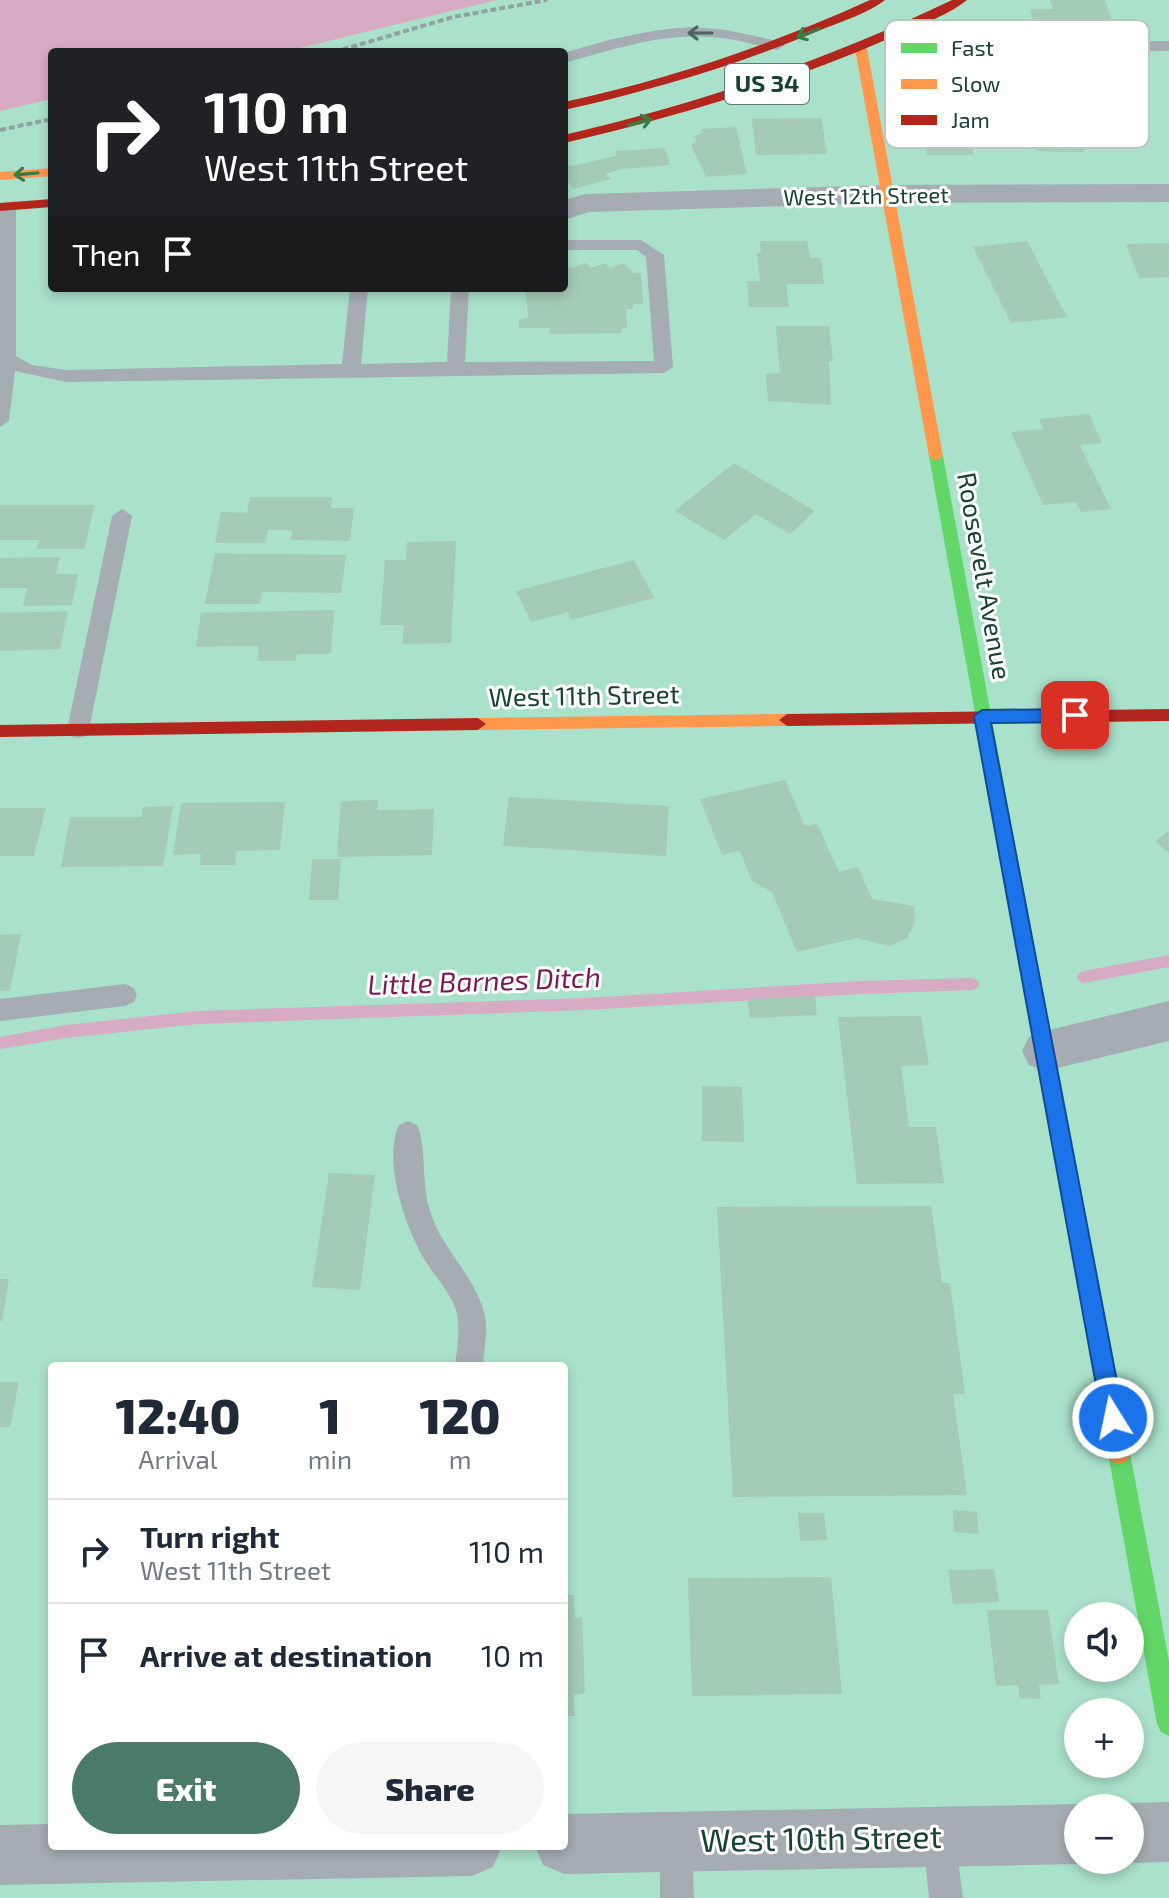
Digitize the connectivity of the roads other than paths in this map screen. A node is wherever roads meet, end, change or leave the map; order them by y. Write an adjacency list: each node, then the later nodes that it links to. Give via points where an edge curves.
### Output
1 (879, 0): 5 (main road, US 34, one-way to 5)
2 (961, 0): 3 (main road, US 34)
3 (920, 20)
4 (885, 37): 8 (main road, US 34)
5 (777, 45): 9 (lane, one-way to 9, via 709,32 669,34); 10 (main road, US 34)
6 (1149, 46): 7 (lane)
7 (1169, 46)
8 (861, 49): 11 (main road, US 34, one-way to 8, via 735,96); 15 (main road, Roosevelt Avenue)
9 (568, 57)
10 (568, 105)
11 (568, 138)
12 (48, 172): 13 (main road, one-way to 13)
13 (0, 176)
14 (1169, 193): 15 (street, West 12th Street)
15 (890, 194): 18 (street, West 12th Street, via 585,203); 29 (main road, Roosevelt Avenue)
16 (48, 203): 17 (main road)
17 (4, 207): 22 (lane)
18 (568, 209)
19 (568, 245): 23 (lane, via 641,245 655,255 664,367)
20 (359, 292): 24 (lane)
21 (460, 292): 23 (lane)
22 (7, 359): 24 (lane, via 27,370 66,376); 25 (lane)
23 (456, 368): 24 (lane)
24 (351, 370)
25 (2, 380): 26 (lane)
26 (0, 421)
27 (122, 516): 30 (lane)
28 (1169, 715): 29 (main road, West 11th Street)
29 (982, 716): 30 (main road, West 11th Street); 35 (main road, Roosevelt Avenue)
30 (78, 730): 31 (main road, West 11th Street)
31 (0, 731)
32 (125, 995): 33 (lane)
33 (0, 1010)
34 (1169, 1021): 35 (street)
35 (1045, 1051): 38 (main road, Roosevelt Avenue)
36 (408, 1133): 37 (lane, via 407,1176 413,1203 471,1318)
37 (469, 1362)
38 (1169, 1724)
39 (1169, 1832): 40 (street)
40 (1144, 1833)
41 (1064, 1834): 42 (street, West 10th Street)
42 (939, 1837): 46 (street, West 10th Street); 47 (lane)
43 (568, 1845): 46 (street, West 10th Street)
44 (252, 1850): 45 (street)
45 (0, 1855)
46 (676, 1870)
47 (946, 1898)

